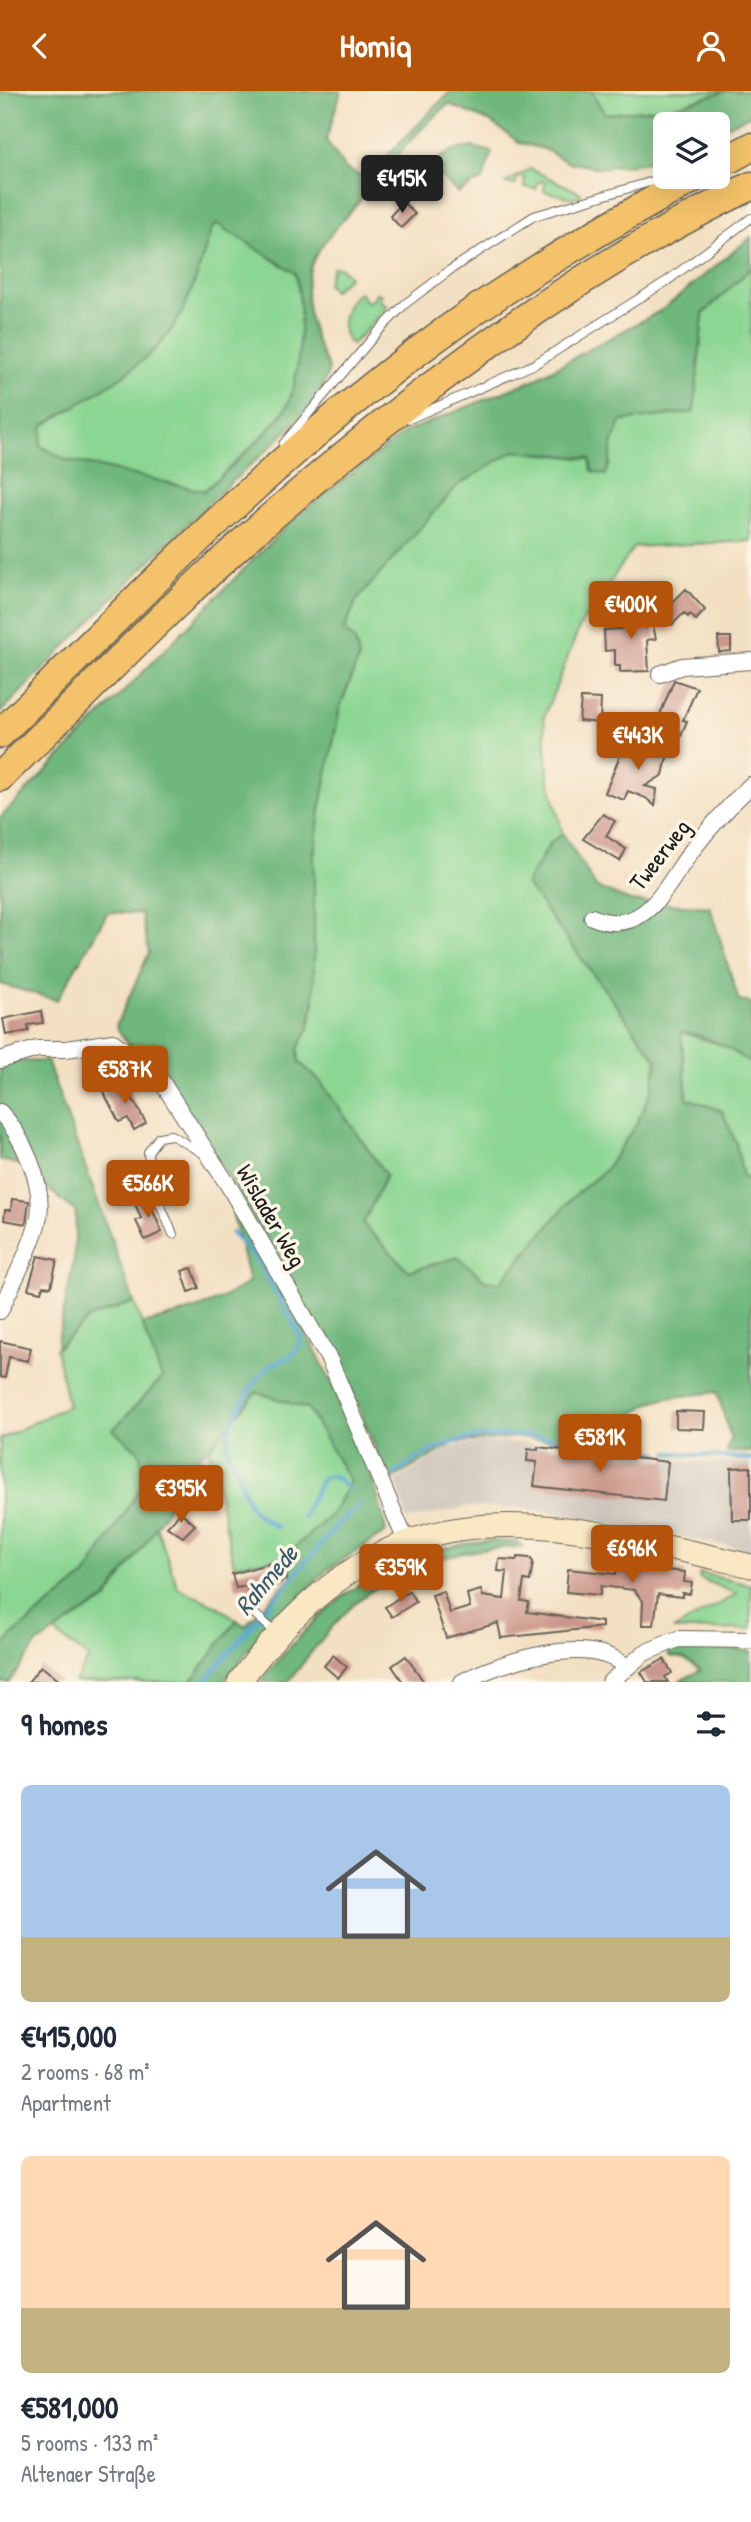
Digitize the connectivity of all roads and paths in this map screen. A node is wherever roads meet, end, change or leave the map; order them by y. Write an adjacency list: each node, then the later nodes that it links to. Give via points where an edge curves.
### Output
1 (751, 145): 2 (lane); 3 (highway)
2 (730, 152)
3 (730, 158)
4 (653, 181): 10 (lane, via 534,216 450,270 405,303)
5 (751, 186): 12 (highway, via 610,263 483,345)
6 (675, 189): 13 (highway, via 479,307 343,411)
7 (751, 218): 8 (lane, via 667,281 535,365)
8 (401, 424)
9 (390, 432): 12 (lane)
10 (279, 449)
11 (270, 459): 13 (lane)
12 (283, 506): 17 (highway)
13 (202, 535): 16 (highway)
14 (751, 661): 15 (street, via 682,666)
15 (660, 674)
16 (0, 734)
17 (0, 777)
18 (751, 785): 19 (street, Tweerweg, via 720,814 667,891 648,909 629,921 609,924)
19 (592, 917)
20 (0, 1061): 22 (street, Wislader Weg, via 37,1049 113,1042 158,1076)
21 (0, 1112): 24 (street, via 33,1163 39,1215)
22 (210, 1157): 23 (lane, via 171,1135 159,1137 148,1152 150,1181); 25 (street, Wislader Weg, via 330,1361)
23 (173, 1234)
24 (0, 1311)
25 (406, 1541): 26 (main road, via 482,1525 543,1526 666,1546); 28 (main road)
26 (751, 1566)
27 (247, 1607): 28 (lane)
28 (265, 1625): 31 (main road)
29 (751, 1640): 30 (street, via 678,1639 644,1653)
30 (626, 1667): 32 (street, via 606,1654 568,1652 523,1658); 33 (street)
31 (239, 1682)
32 (463, 1682)
33 (610, 1682)

